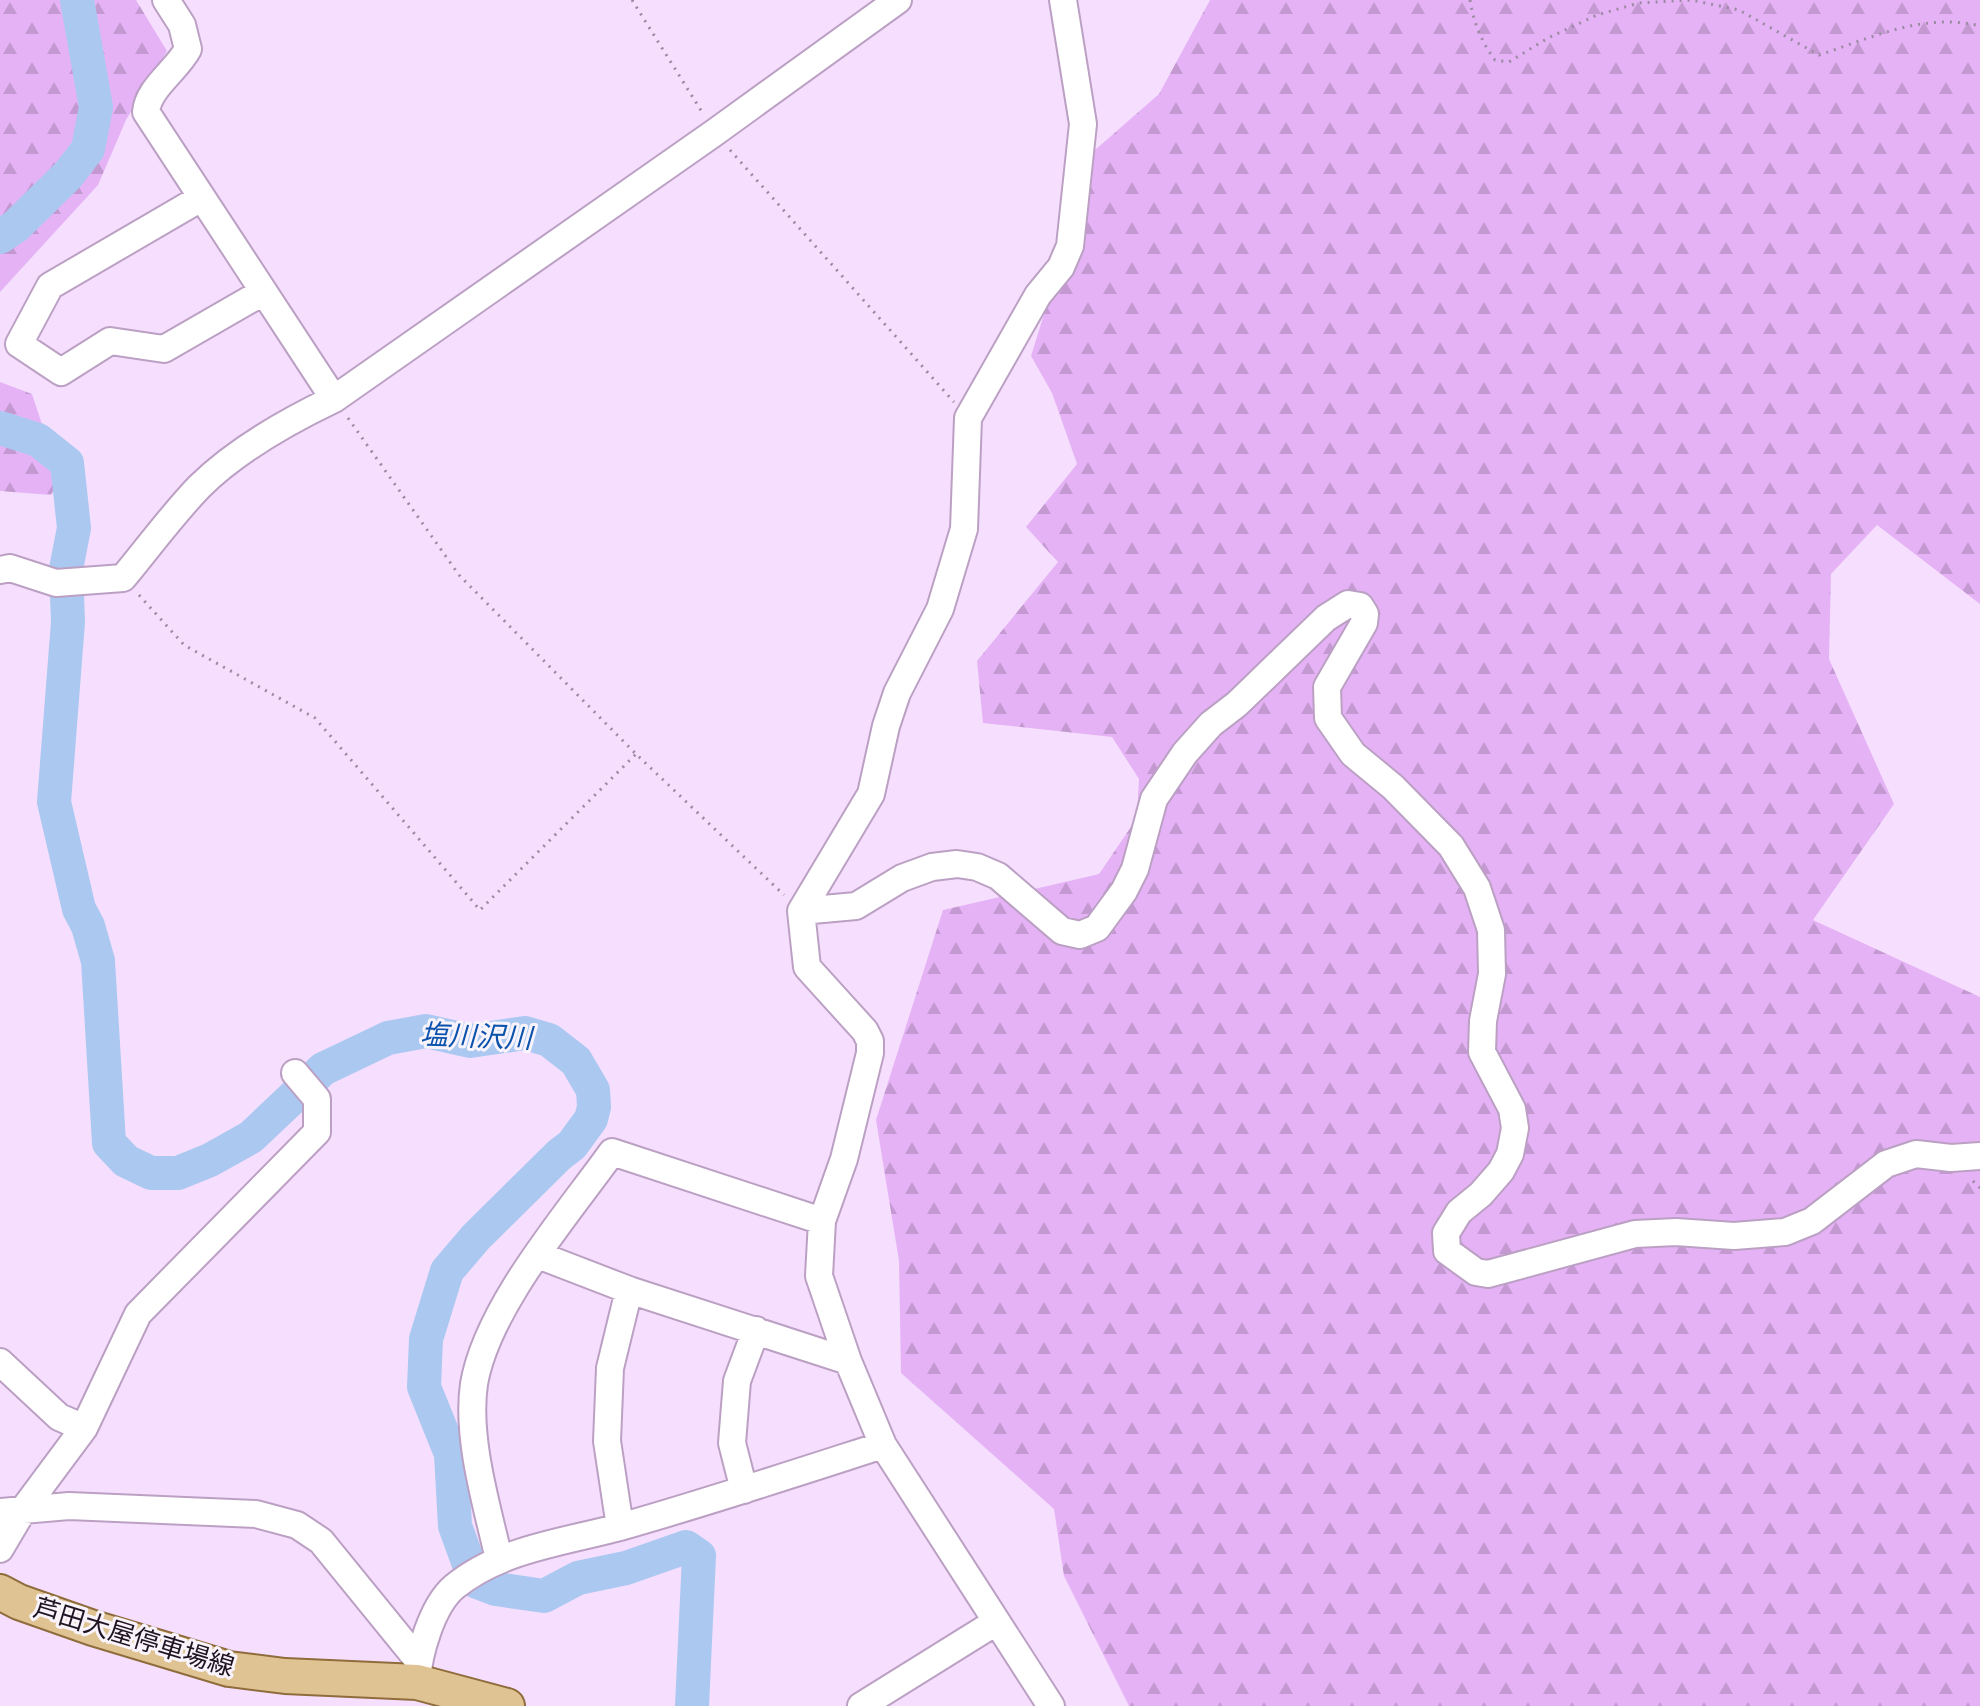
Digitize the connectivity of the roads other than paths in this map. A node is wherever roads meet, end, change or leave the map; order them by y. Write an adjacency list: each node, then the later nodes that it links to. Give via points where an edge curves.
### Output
1 (166, 0): 4 (street, via 182,25 188,49 147,99 146,112)
2 (898, 0): 6 (street)
3 (1063, 0): 8 (street, via 1083,124 1070,246 968,418 964,529 940,609 897,693 871,794)
4 (201, 198): 5 (street); 5 (street, via 50,286 19,344 61,372 110,341 164,349)
5 (263, 292): 6 (street)
6 (334, 399): 7 (street, via 238,455 200,486 123,578 56,583 10,568)
7 (0, 570)
8 (801, 911): 10 (street, via 856,906 902,878 957,864 998,876 1062,931 1080,935 1097,928 1124,891 1154,799 1185,753 1326,618 1348,604 1360,606 1364,623 1327,687 1328,718 1353,754 1451,846 1477,888 1491,930 1492,974 1482,1052 1512,1109 1515,1128 1501,1171 1459,1212 1446,1233 1447,1251 1476,1272 1488,1274 1635,1234 1785,1232 1812,1221 1886,1164 1916,1154); 11 (street, via 807,967 870,1041 844,1159)
9 (295, 1073): 17 (street, via 317,1099 317,1132 138,1314)
10 (1980, 1156)
11 (822, 1221): 12 (street, via 612,1152); 15 (street, via 819,1276)
12 (538, 1255): 13 (street); 23 (street, via 484,1349 474,1385 475,1452)
13 (629, 1290): 14 (street); 21 (street, via 610,1368 607,1441)
14 (756, 1330): 15 (street); 19 (street, via 737,1381 732,1443)
15 (848, 1361): 18 (street)
16 (0, 1362): 17 (street, via 59,1417)
17 (84, 1428): 20 (street)
18 (883, 1445): 19 (street); 25 (street)
19 (744, 1490): 21 (street)
20 (12, 1511): 22 (street); 26 (street, via 69,1506 256,1514 297,1525 321,1541)
21 (620, 1527): 23 (street)
22 (0, 1549)
23 (499, 1559): 26 (street, via 453,1589 431,1622)
24 (0, 1592): 26 (main road, 芦田大屋停車場線, via 93,1628 229,1669 285,1676)
25 (996, 1622): 28 (street); 29 (street)
26 (417, 1671): 27 (main road, 芦田大屋停車場線)
27 (507, 1706)
28 (861, 1706)
29 (1051, 1706)

